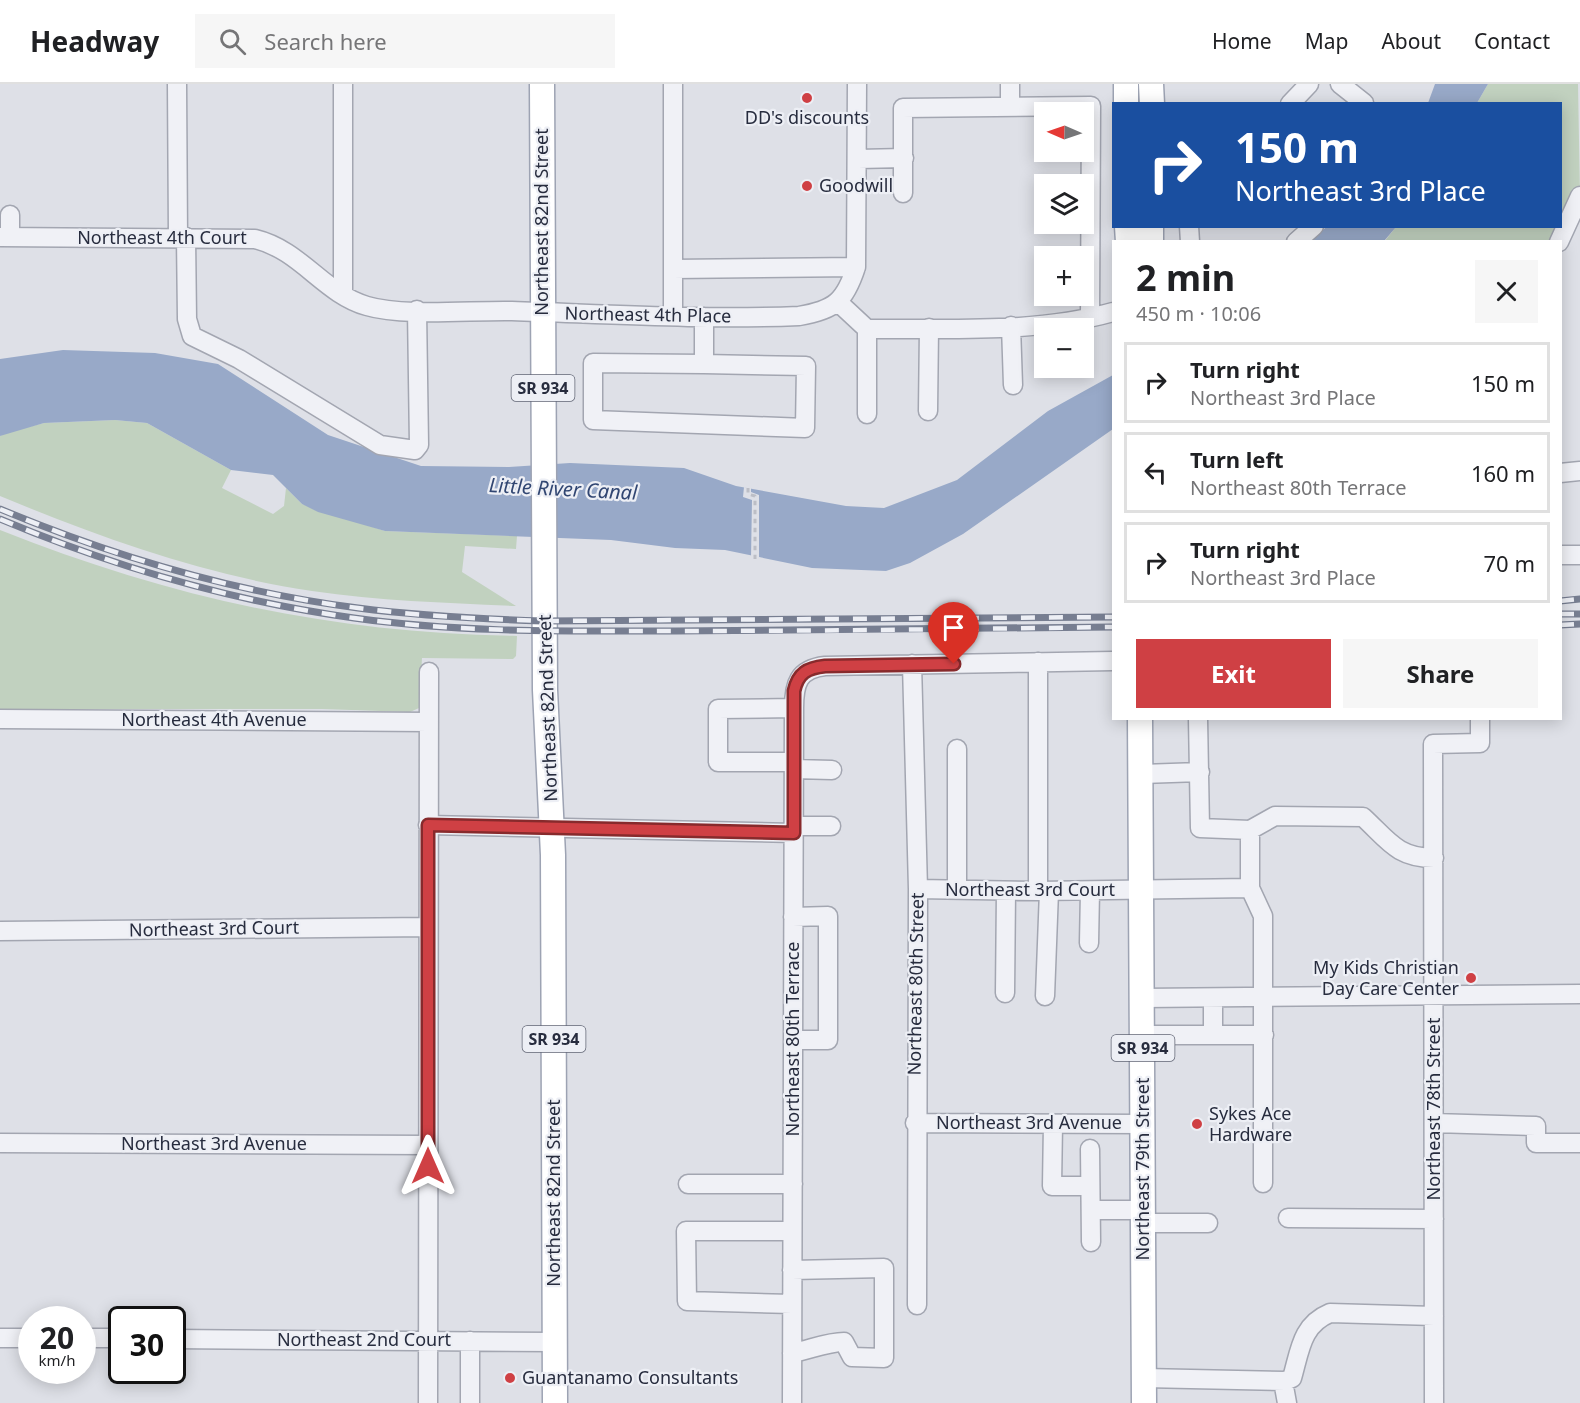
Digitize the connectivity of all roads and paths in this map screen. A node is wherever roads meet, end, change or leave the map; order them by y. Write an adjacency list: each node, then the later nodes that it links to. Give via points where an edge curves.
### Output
1 (177, 84): 23 (street)
2 (343, 84): 28 (street)
3 (542, 84): 32 (main road, Northeast 82nd Street / SR 934)
4 (673, 84): 27 (street)
5 (857, 84): 17 (street)
6 (1010, 84): 15 (street)
7 (1126, 84): 11 (main road)
8 (1151, 84): 12 (main road)
9 (1309, 84): 13 (street)
10 (1340, 84): 14 (street)
11 (1126, 102)
12 (1152, 102)
13 (1292, 102)
14 (1363, 102)
15 (1010, 106): 16 (street, via 903,108); 35 (street, via 1090,106)
16 (904, 158): 17 (street); 18 (street)
17 (858, 159): 26 (street)
18 (903, 193)
19 (1580, 196): 25 (street)
20 (10, 215): 22 (street)
21 (1312, 228): 24 (street)
22 (5, 237): 23 (street, Northeast 4th Court)
23 (182, 237): 28 (street, Northeast 4th Court, via 239,237 272,243); 30 (street, via 187,319 192,336 239,359 380,445 410,451 419,445)
24 (1298, 240)
25 (1560, 240)
26 (856, 267): 27 (street); 29 (street)
27 (673, 269): 33 (street)
28 (343, 294): 30 (street, Northeast 4th Place, via 373,308)
29 (841, 300): 34 (street, Northeast 4th Place, via 829,308 799,316); 39 (street)
30 (417, 310): 32 (street, Northeast 4th Place)
31 (1112, 312): 35 (street)
32 (543, 313): 33 (street, Northeast 4th Place); 67 (main road, Northeast 82nd Street / SR 934, via 545,690)
33 (673, 316): 34 (street, Northeast 4th Place)
34 (704, 316): 40 (street)
35 (1090, 318)
36 (1034, 324): 37 (street)
37 (1011, 326): 38 (street); 41 (street)
38 (929, 328): 39 (street); 42 (street)
39 (867, 329): 43 (street)
40 (704, 364): 40 (street, via 593,363 593,420 805,428 806,366)
41 (1013, 384)
42 (928, 411)
43 (867, 414)
44 (1580, 471): 45 (street)
45 (1562, 474)
46 (748, 488): 49 (path, via 748,494 755,496)
47 (1562, 555): 48 (street)
48 (1580, 555)
49 (755, 559)
50 (1112, 661): 51 (street)
51 (1038, 662): 52 (street); 75 (street)
52 (912, 664): 54 (street, Northeast 80th Terrace, via 809,669 800,676 794,691); 72 (street, Northeast 80th Street)
53 (429, 672): 59 (street)
54 (794, 708): 61 (street, Northeast 80th Terrace); 61 (street, via 718,709 718,762)
55 (0, 719): 59 (street, Northeast 4th Avenue)
56 (1140, 720): 64 (main road, Northeast 79th Street / SR 934)
57 (1198, 720): 63 (street)
58 (1480, 720): 70 (street, Northeast 78th Street, via 1480,743 1433,744)
59 (429, 722): 65 (street)
60 (957, 749): 73 (street)
61 (794, 766): 62 (street); 68 (street, Northeast 80th Terrace)
62 (832, 770)
63 (1200, 772): 64 (street); 69 (street, via 1200,828)
64 (1142, 774): 77 (main road, Northeast 79th Street / SR 934)
65 (428, 825): 67 (street); 79 (street)
66 (831, 826): 68 (street)
67 (553, 829): 68 (street); 121 (main road, Northeast 82nd Street / SR 934)
68 (794, 829): 78 (street, Northeast 80th Terrace)
69 (1250, 830): 70 (street, via 1275,816 1363,817 1401,852 1413,858); 71 (street)
70 (1434, 858): 84 (street, Northeast 78th Street)
71 (1250, 888): 77 (street, Northeast 3rd Court); 86 (street, via 1263,916)
72 (918, 889): 73 (street, Northeast 3rd Court); 93 (street, Northeast 80th Street)
73 (957, 890): 74 (street, Northeast 3rd Court)
74 (1006, 891): 75 (street, Northeast 3rd Court); 82 (street)
75 (1044, 891): 76 (street, Northeast 3rd Court); 85 (street)
76 (1090, 891): 77 (street, Northeast 3rd Court); 81 (street)
77 (1143, 891): 88 (main road, Northeast 79th Street / SR 934)
78 (793, 917): 92 (street, Northeast 80th Terrace); 92 (street, via 828,916 828,1040)
79 (428, 927): 80 (street, Northeast 3rd Court); 99 (street)
80 (0, 931)
81 (1089, 943)
82 (1005, 993)
83 (1580, 994): 84 (street)
84 (1434, 995): 86 (street); 94 (street, Northeast 78th Street)
85 (1045, 996)
86 (1264, 996): 87 (street); 91 (street)
87 (1213, 998): 88 (street); 90 (street)
88 (1143, 999): 89 (main road, Northeast 79th Street / SR 934)
89 (1143, 1035): 90 (street); 96 (main road, Northeast 79th Street / SR 934)
90 (1213, 1035): 91 (street)
91 (1264, 1035): 103 (street)
92 (793, 1040): 102 (street, Northeast 80th Terrace)
93 (915, 1123): 95 (street, Northeast 3rd Avenue); 114 (street, Northeast 80th Street)
94 (1434, 1123): 98 (street, via 1536,1126 1536,1143); 108 (street, Northeast 78th Street)
95 (1053, 1124): 96 (street, Northeast 3rd Avenue); 104 (street, via 1052,1186)
96 (1143, 1124): 106 (main road, Northeast 79th Street / SR 934)
97 (0, 1143): 99 (street, Northeast 3rd Avenue)
98 (1580, 1143)
99 (428, 1145): 119 (street)
100 (1090, 1149): 104 (street)
101 (688, 1184): 102 (street)
102 (793, 1184): 110 (street, Northeast 80th Terrace)
103 (1263, 1184)
104 (1090, 1186): 105 (street)
105 (1090, 1210): 106 (street); 111 (street)
106 (1144, 1216): 109 (street); 123 (main road, Northeast 79th Street / SR 934)
107 (1288, 1218): 108 (street)
108 (1434, 1219): 115 (street, Northeast 78th Street)
109 (1208, 1223)
110 (792, 1231): 112 (street, Northeast 80th Terrace); 113 (street, via 686,1231 687,1301)
111 (1091, 1242)
112 (792, 1270): 113 (street, Northeast 80th Terrace); 122 (street, via 884,1268 884,1358 852,1358 844,1342)
113 (792, 1304): 122 (street, Northeast 80th Terrace)
114 (917, 1305)
115 (1434, 1316): 124 (street, via 1330,1313 1319,1317 1310,1325 1292,1378); 131 (street, Northeast 78th Street)
116 (0, 1338): 117 (street)
117 (18, 1338)
118 (186, 1339): 119 (street, Northeast 2nd Court)
119 (428, 1340): 120 (street, Northeast 2nd Court); 125 (street)
120 (471, 1341): 121 (street, Northeast 2nd Court); 126 (street)
121 (555, 1342): 127 (main road, Northeast 82nd Street / SR 934)
122 (792, 1353): 128 (street, Northeast 80th Terrace)
123 (1144, 1378): 124 (street); 129 (main road, Northeast 79th Street / SR 934)
124 (1282, 1381): 130 (street)
125 (428, 1403)
126 (470, 1403)
127 (555, 1403)
128 (792, 1403)
129 (1144, 1403)
130 (1287, 1403)
131 (1434, 1403)

